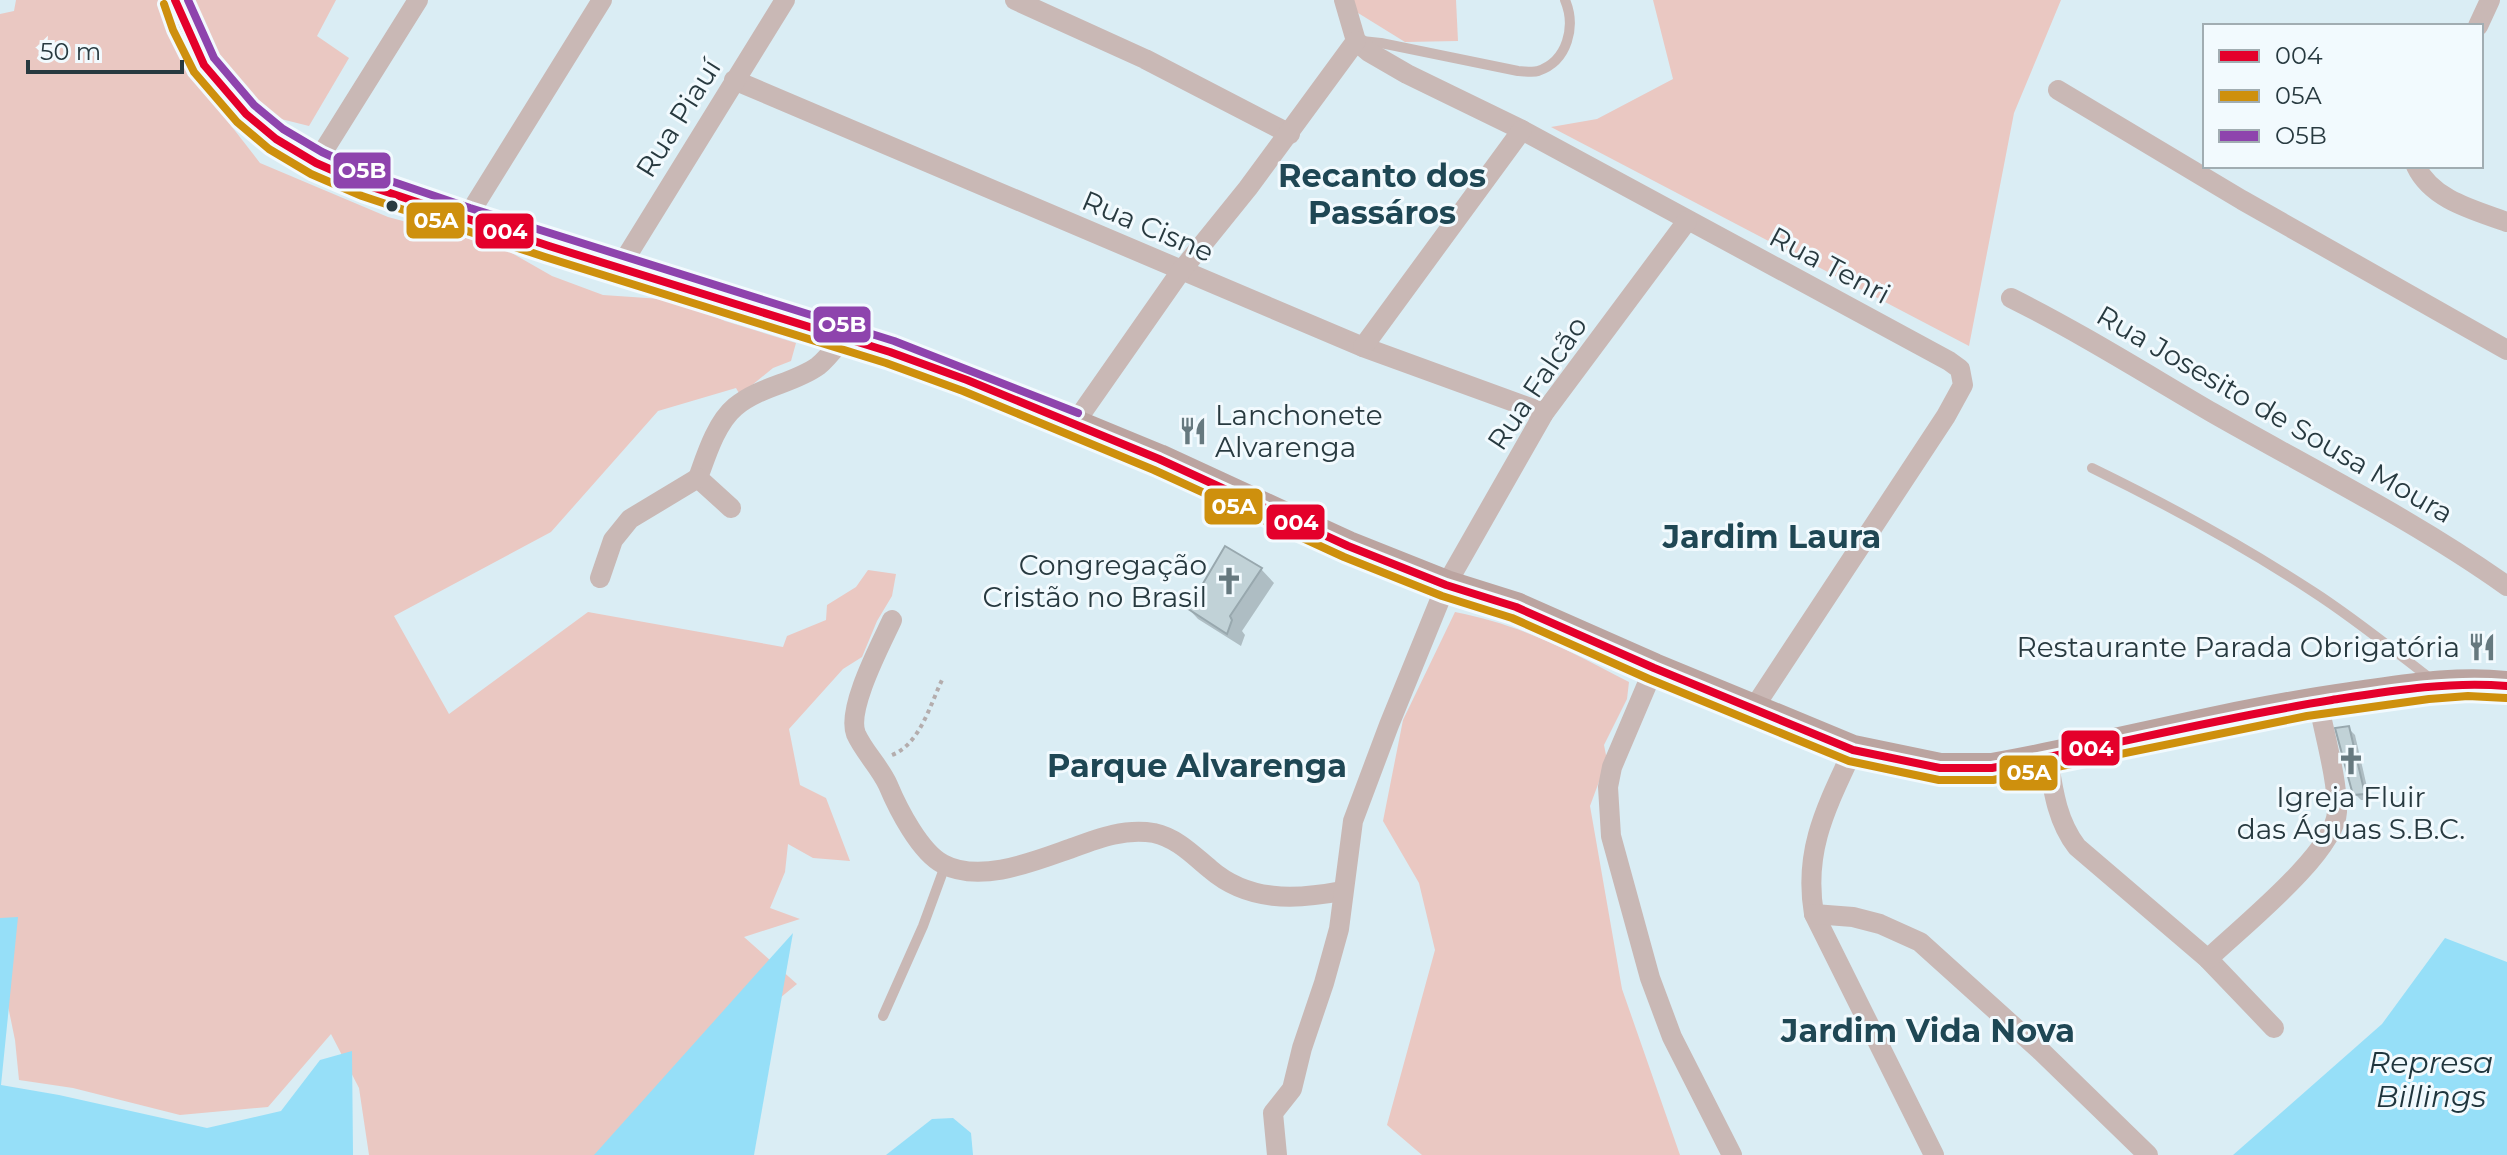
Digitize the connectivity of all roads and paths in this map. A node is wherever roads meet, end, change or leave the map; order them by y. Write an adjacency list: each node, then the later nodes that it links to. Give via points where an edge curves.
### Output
1 (175, 0): 15 (main road, via 204,65 246,114)
2 (418, 0): 15 (street)
3 (602, 0): 17 (street)
4 (785, 0): 11 (street, Rua Piauí)
5 (1015, 0): 14 (street)
6 (1344, 0): 10 (street)
7 (1565, 0): 10 (lane, via 1571,14 1570,37 1557,58 1537,71)
8 (2490, 0): 9 (street)
9 (2479, 24)
10 (1356, 41): 13 (street, Rua Tenri, via 1407,74); 14 (street)
11 (734, 80): 20 (street, Rua Piauí); 21 (street, Rua Cisne)
12 (2058, 90): 25 (street)
13 (1522, 130): 18 (street, Rua Tenri); 24 (street)
14 (1290, 134): 21 (street)
15 (316, 163): 17 (main road)
16 (2417, 168): 19 (street, via 2431,188 2448,199)
17 (466, 219): 20 (main road)
18 (1687, 221): 26 (street, Rua Falcão); 41 (street, Rua Tenri, via 1949,361 1962,377 1946,416)
19 (2507, 222)
20 (620, 267): 23 (main road)
21 (1181, 271): 24 (street, Rua Cisne); 27 (street)
22 (2011, 298): 33 (street, Rua Josesito de Sousa Moura, via 2435,537)
23 (843, 338): 27 (main road); 29 (street, via 815,368 734,408)
24 (1363, 347): 26 (street, Rua Cisne)
25 (2507, 350)
26 (1544, 413): 32 (street, Rua Falcão)
27 (1074, 424): 32 (main road)
28 (2092, 468): 38 (lane, via 2208,527 2313,592)
29 (698, 478): 30 (street); 31 (street, via 630,519 613,540)
30 (731, 508)
31 (600, 578)
32 (1446, 585): 36 (main road, via 1516,607); 46 (street, Rua Falcão, via 1353,821)
33 (2507, 585): 34 (street)
34 (2507, 599)
35 (892, 620): 44 (street, via 853,723)
36 (1654, 668): 41 (main road); 52 (street, via 1612,767 1611,836 1672,1037)
37 (942, 680): 44 (path, via 913,741)
38 (2439, 685): 39 (main road); 40 (main road)
39 (2507, 686)
40 (2318, 701): 43 (main road); 48 (street, via 2336,796 2332,831 2304,869)
41 (1753, 709): 42 (main road)
42 (1853, 750): 43 (main road, via 1940,768 1992,768); 47 (street, via 1813,849 1809,887)
43 (2048, 758): 48 (street, via 2068,836)
44 (875, 762): 45 (street, via 924,847)
45 (945, 866): 46 (street, via 991,871 1115,833 1138,831 1176,842 1238,888 1265,896); 49 (lane)
46 (1342, 891): 51 (street, Rua Falcão, via 1335,943 1292,1089 1273,1113)
47 (1814, 914): 53 (street); 54 (street, via 1880,924 1920,942)
48 (2208, 959): 50 (street)
49 (883, 1016)
50 (2274, 1028)
51 (1277, 1155)
52 (1732, 1155)
53 (1934, 1155)
54 (2148, 1155)

